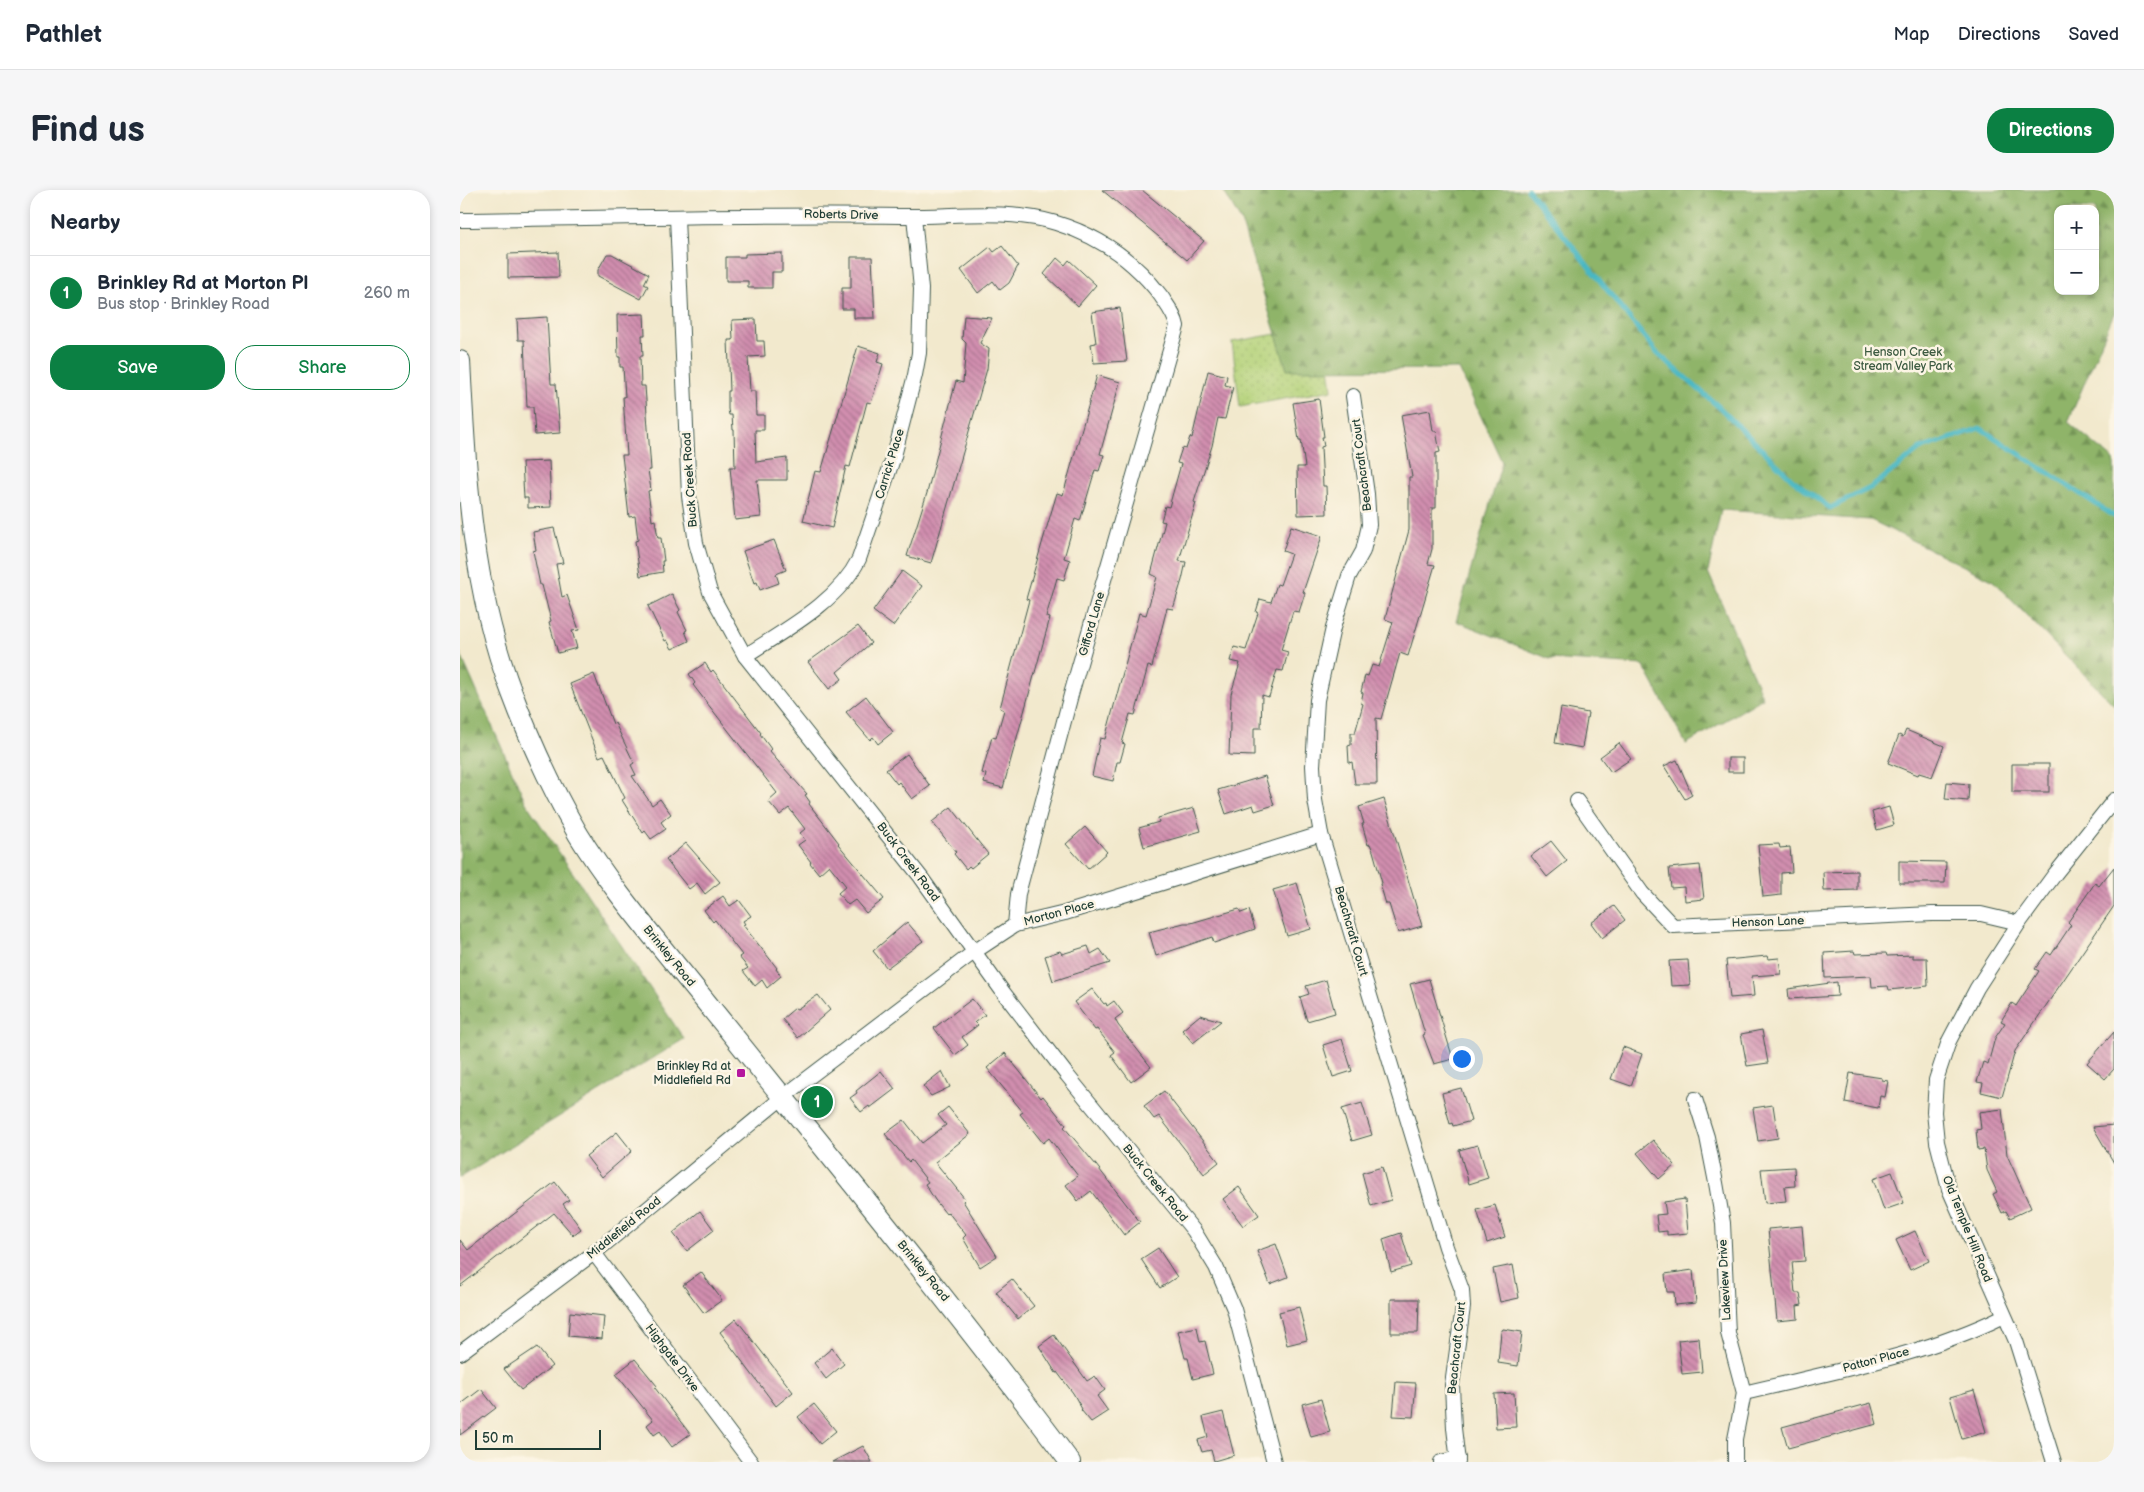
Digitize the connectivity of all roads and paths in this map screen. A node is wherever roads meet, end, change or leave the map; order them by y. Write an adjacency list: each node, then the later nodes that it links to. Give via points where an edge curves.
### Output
1 (914, 216): 2 (street, Roberts Drive); 4 (street, Roberts Drive, via 993,214 1055,223 1090,236 1118,252 1143,276 1166,303); 7 (street, Carrick Place, via 921,289 919,353 894,456 859,559 830,597)
2 (678, 217): 3 (street, Roberts Drive); 7 (street, Buck Creek Road, via 689,496 696,543 710,592)
3 (460, 220)
4 (1177, 326): 11 (street, Gifford Lane, via 1065,718 1018,894)
5 (460, 361): 14 (main road, Brinkley Road, via 474,553 485,605 510,690 536,752 576,829 634,914)
6 (1354, 396): 10 (street, Beachcraft Court, via 1368,524 1363,550 1349,576 1332,628 1317,700 1313,766)
7 (745, 656): 13 (street, Buck Creek Road, via 920,876)
8 (2114, 800): 12 (street, Old Temple Hill Road)
9 (1577, 801): 12 (street, Henson Lane, via 1642,893 1673,926 1932,914 1981,914)
10 (1321, 834): 11 (street, Morton Place, via 1065,913); 20 (street, Beachcraft Court, via 1446,1247 1462,1290 1463,1308 1452,1385)
11 (1015, 924): 13 (street, Morton Place)
12 (2019, 924): 17 (street, Old Temple Hill Road, via 1977,988 1949,1041 1936,1080 1934,1112 1937,1142 1949,1189)
13 (974, 952): 14 (street, Morton Place); 23 (street, Buck Creek Road, via 1067,1075 1183,1216 1216,1267 1242,1337)
14 (783, 1097): 16 (street, Middlefield Road); 22 (main road, Brinkley Road, via 975,1337)
15 (1695, 1099): 19 (street, Lakeview Drive, via 1718,1193 1728,1333)
16 (594, 1253): 18 (street, Middlefield Road); 21 (street, Highgate Drive)
17 (2004, 1316): 19 (street, Patton Place, via 1956,1337 1905,1353); 26 (street, Old Temple Hill Road, via 2024,1363)
18 (460, 1353)
19 (1744, 1393): 25 (street, Lakeview Drive, via 1735,1439)
20 (1458, 1460): 24 (street)
21 (751, 1462)
22 (1070, 1462)
23 (1274, 1462)
24 (1441, 1462)
25 (1735, 1462)
26 (2054, 1462)

